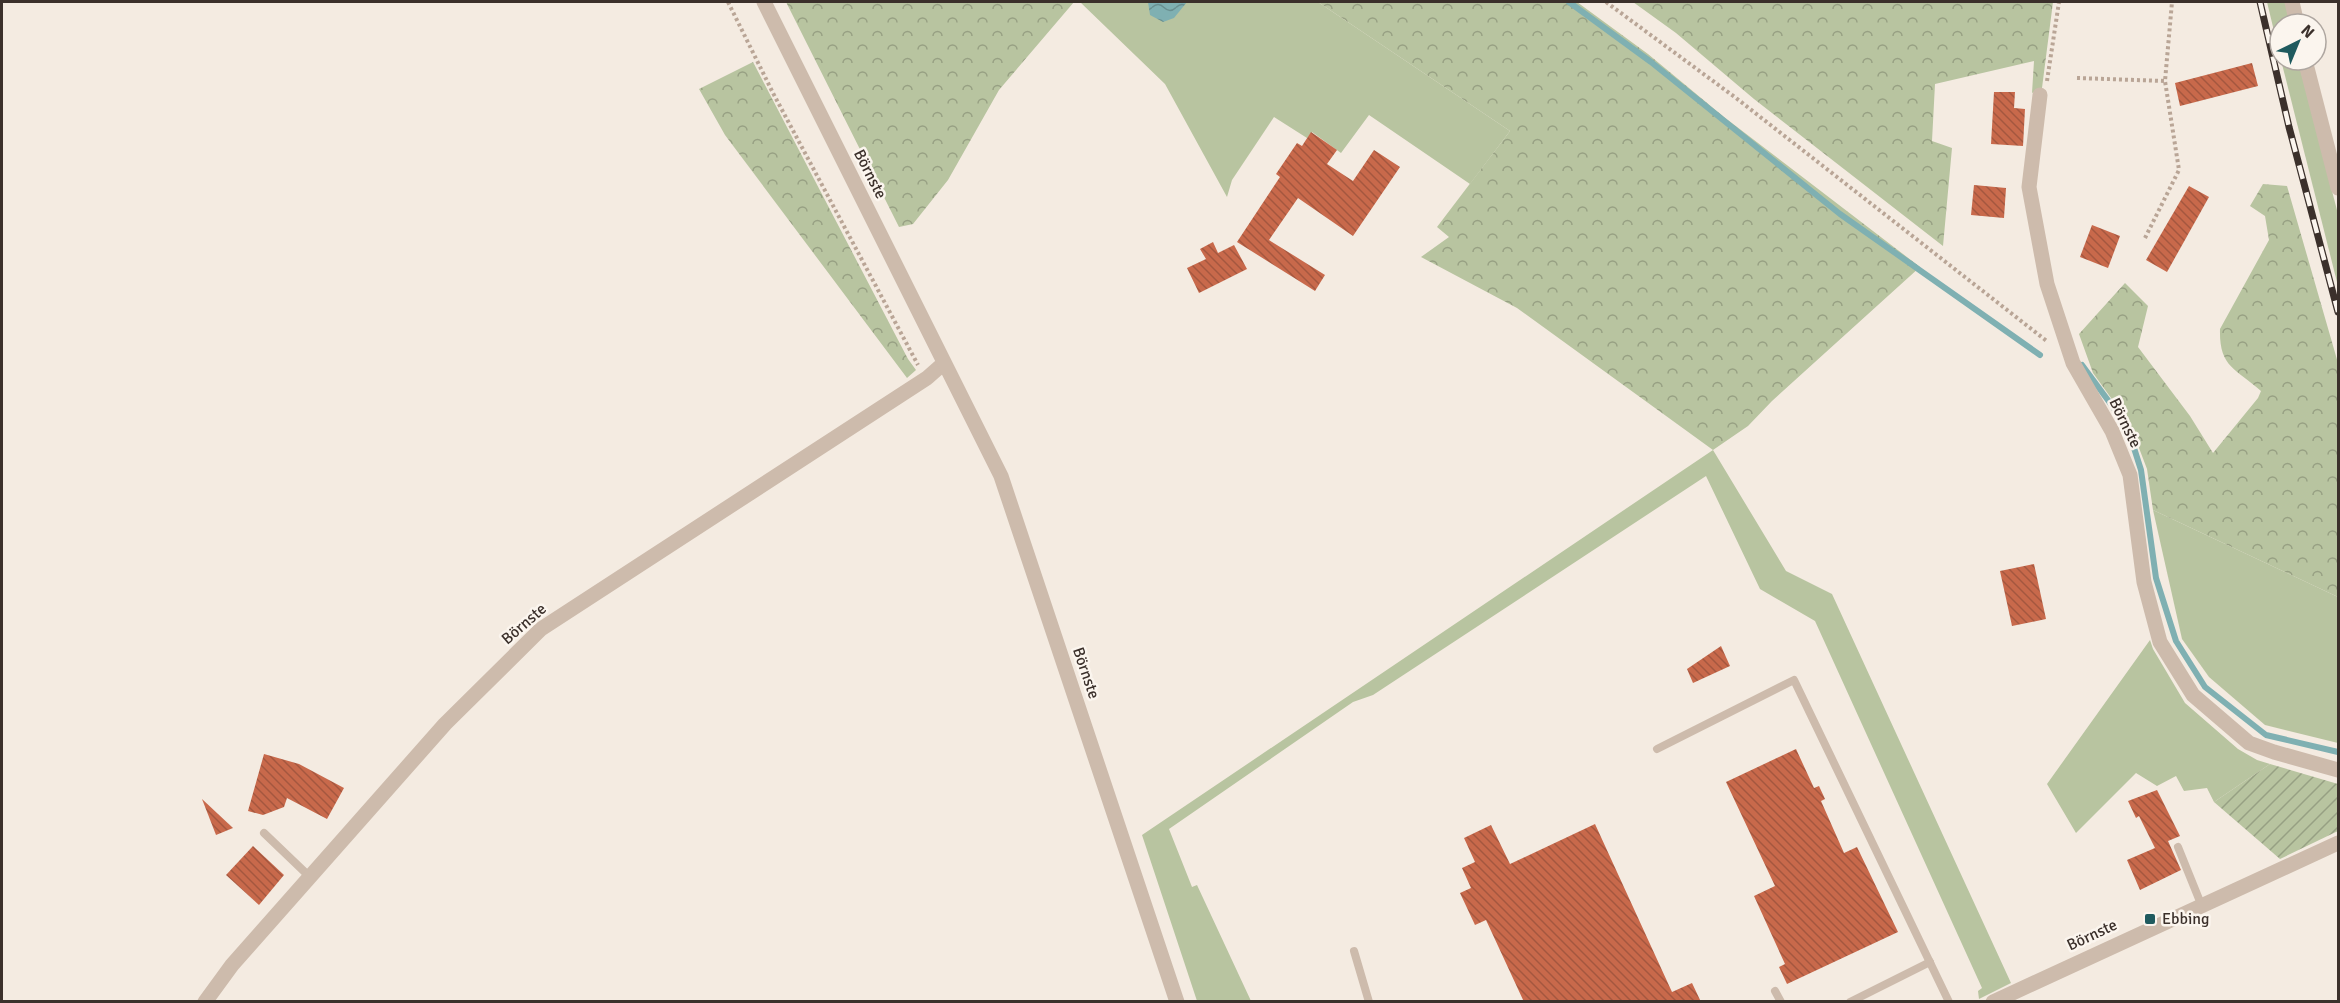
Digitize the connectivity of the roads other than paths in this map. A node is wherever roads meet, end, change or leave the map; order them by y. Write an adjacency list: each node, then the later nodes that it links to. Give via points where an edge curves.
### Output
1 (764, 2): 5 (street, Börnste)
2 (2308, 72): 4 (street)
3 (2040, 95): 7 (street, Börnste, via 2029,187 2047,284 2073,363 2112,431 2130,475 2144,582 2160,642 2193,695 2249,743)
4 (2338, 188)
5 (944, 363): 11 (street, Börnste, via 927,378 541,629 446,724); 17 (street, Börnste, via 1001,476)
6 (1657, 749): 14 (lane, via 1794,680)
7 (2338, 770)
8 (264, 833): 11 (lane)
9 (2338, 843): 12 (street, Börnste)
10 (2178, 847): 12 (lane)
11 (310, 878): 16 (street, Börnste, via 232,965)
12 (2201, 904): 22 (street, Börnste)
13 (1354, 951): 18 (lane)
14 (1930, 962): 20 (lane); 21 (lane)
15 (1775, 991): 19 (lane)
16 (205, 1002)
17 (1177, 1002)
18 (1369, 1002)
19 (1781, 1002)
20 (1850, 1002)
21 (1949, 1002)
22 (1993, 1002)

